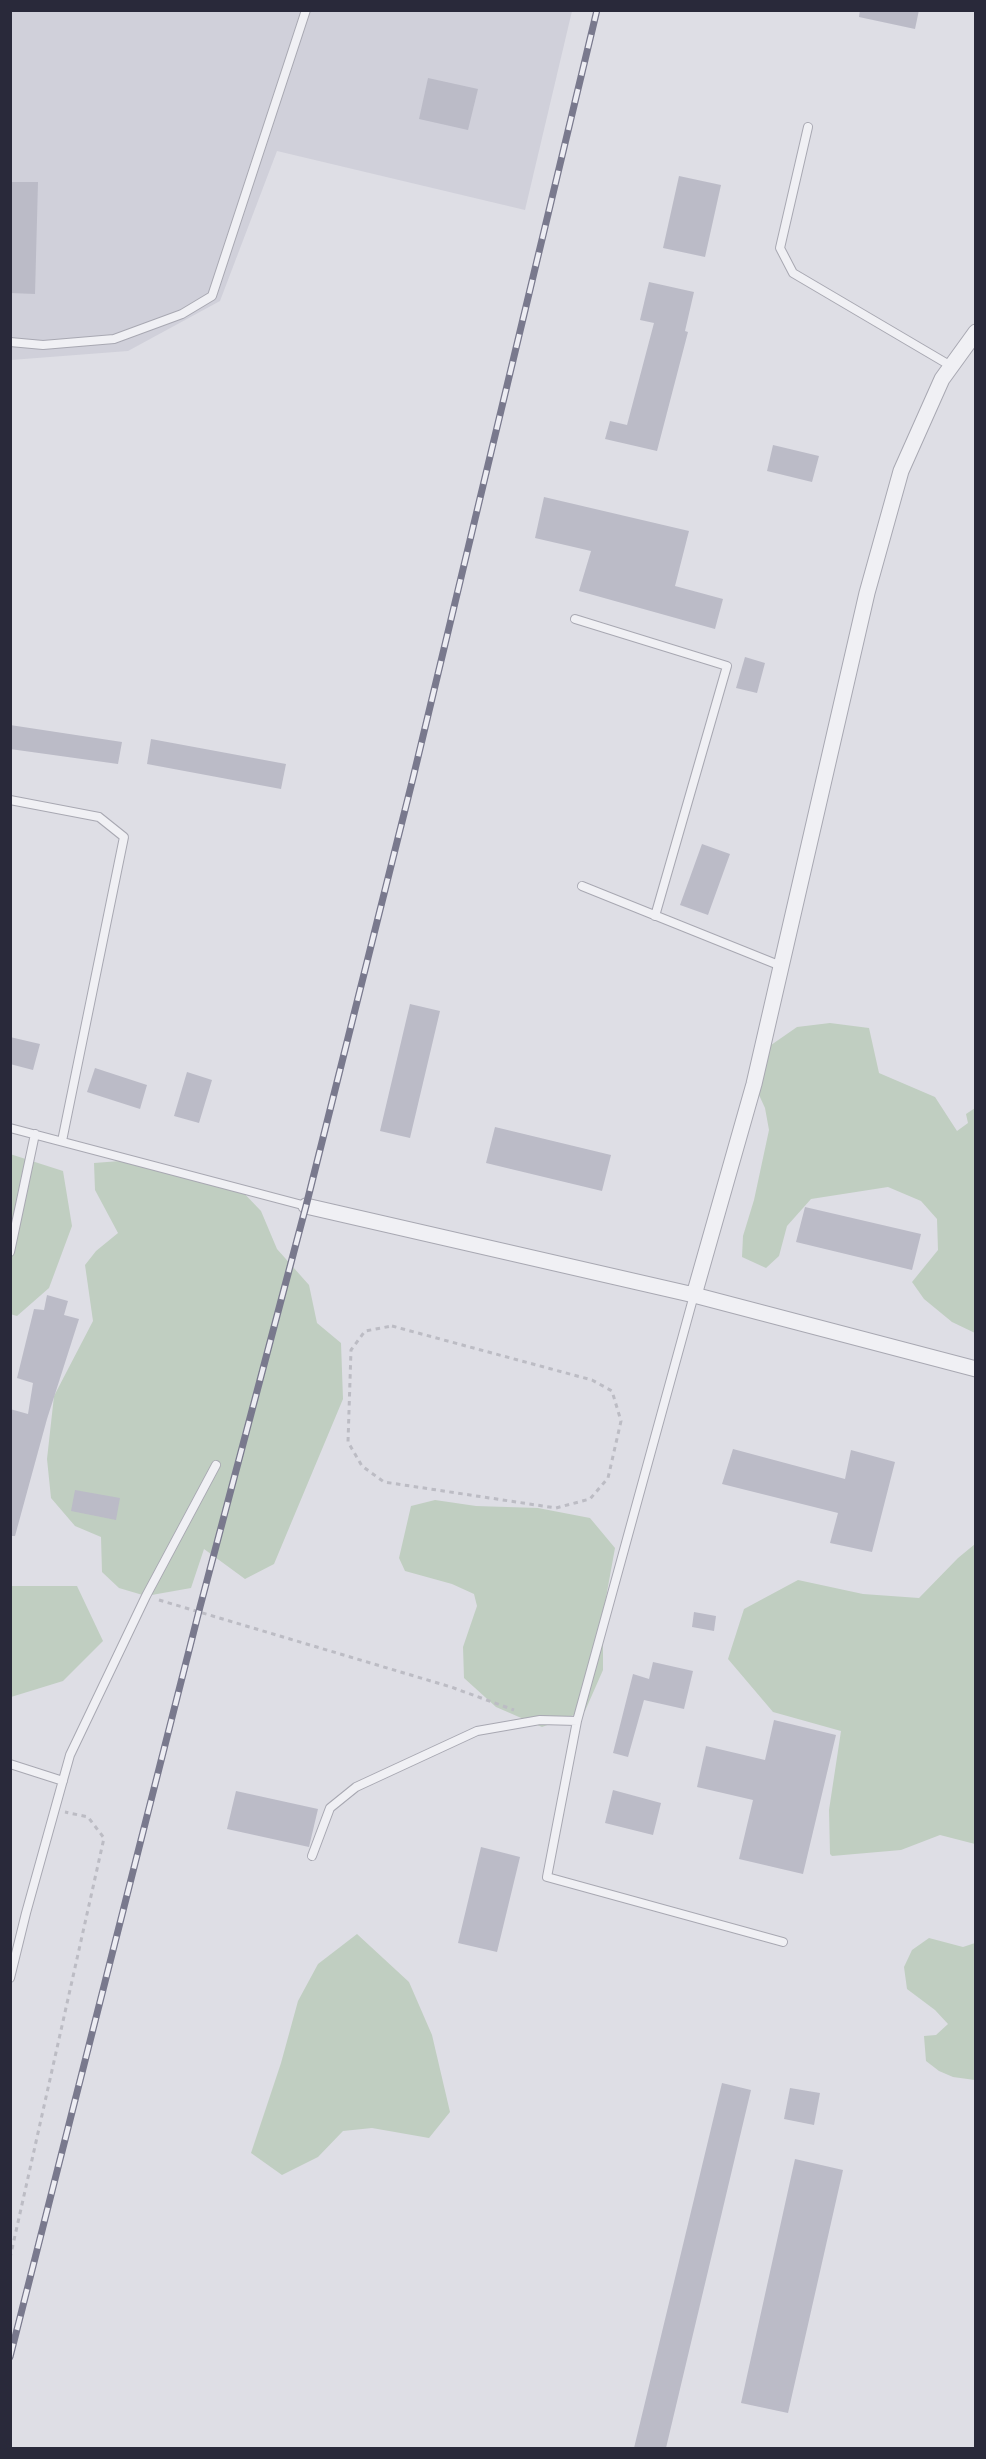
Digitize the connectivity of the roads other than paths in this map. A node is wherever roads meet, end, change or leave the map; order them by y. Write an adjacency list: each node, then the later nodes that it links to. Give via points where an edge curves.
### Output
1 (306, 10): 4 (lane, via 212,296 182,314 114,339 43,345)
2 (808, 127): 5 (lane, via 780,248 793,273)
3 (975, 332): 5 (street)
4 (10, 342)
5 (951, 366): 10 (street, via 901,471 867,593)
6 (575, 619): 9 (lane, via 728,666)
7 (10, 800): 13 (lane, via 99,817 124,837)
8 (582, 886): 9 (lane)
9 (655, 916): 10 (lane)
10 (781, 966): 16 (street, via 754,1084)
11 (10, 1128): 12 (lane)
12 (34, 1134): 13 (lane); 15 (lane)
13 (62, 1141): 14 (lane)
14 (306, 1206): 16 (street)
15 (10, 1252)
16 (694, 1295): 17 (street); 19 (lane)
17 (975, 1369)
18 (216, 1465): 21 (lane, via 146,1596 70,1755)
19 (577, 1721): 22 (lane, via 540,1720 477,1731 356,1787 330,1809); 23 (lane, via 547,1877)
20 (10, 1764): 21 (lane)
21 (63, 1781): 24 (lane)
22 (312, 1856)
23 (783, 1942)
24 (10, 1978)

